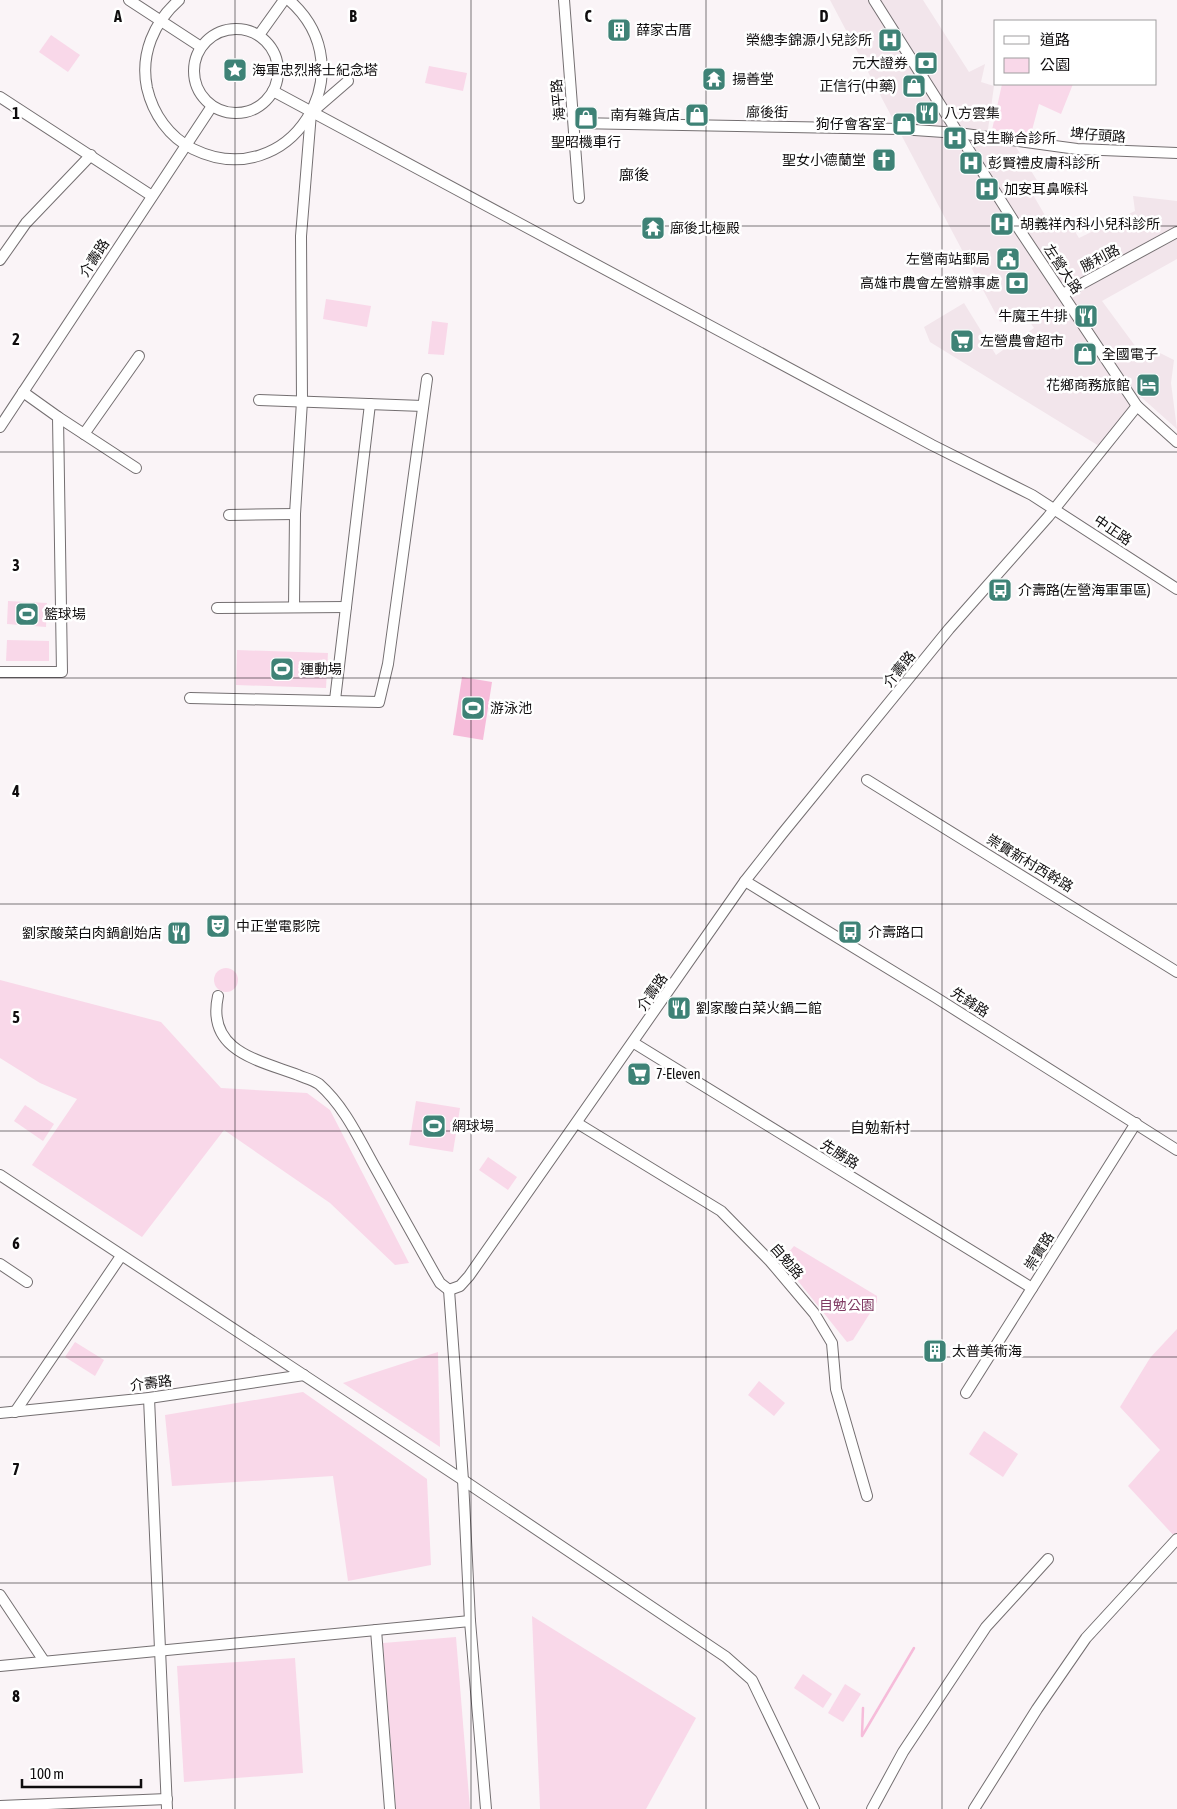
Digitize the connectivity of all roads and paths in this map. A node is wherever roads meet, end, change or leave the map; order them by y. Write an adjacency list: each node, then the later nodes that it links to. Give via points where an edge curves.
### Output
1 (129, 0): 7 (street)
2 (180, 0): 7 (street)
3 (284, 0): 8 (street)
4 (289, 0): 14 (street, via 310,24 322,59 321,87)
5 (564, 0): 15 (street, 海平路)
6 (874, 0): 16 (street, 左營大路)
7 (160, 20): 9 (street); 17 (street, via 145,64 147,88 154,110 163,124)
8 (259, 35): 9 (street, via 247,29 234,28 215,34); 11 (street, via 272,48 279,66)
9 (201, 47): 13 (street, via 196,57 195,79 198,90)
10 (348, 81): 14 (street)
11 (274, 91): 13 (street, via 260,106 241,113); 14 (street, 中正路)
12 (0, 96): 19 (street)
13 (212, 106): 17 (street, 介壽路)
14 (312, 113): 17 (street, via 284,143 265,153 225,158 204,154); 29 (street, via 301,236); 38 (street, 中正路)
15 (574, 123): 16 (street, 廍後街); 21 (street, 海平路)
16 (958, 133): 18 (street, 埤仔頭路, via 1077,149); 24 (street, 左營大路)
17 (186, 145): 20 (street, 介壽路)
18 (1177, 152)
19 (91, 156): 20 (street); 23 (street, via 26,223)
20 (152, 196): 27 (street, 介壽路)
21 (579, 198)
22 (1177, 232): 24 (street, 勝利路)
23 (0, 260)
24 (1063, 294): 32 (street, 左營大路)
25 (139, 356): 35 (street)
26 (427, 379): 31 (street)
27 (23, 392): 33 (street); 34 (street, 介壽路)
28 (259, 400): 29 (street)
29 (302, 401): 30 (street); 39 (street)
30 (370, 404): 31 (street); 43 (street)
31 (423, 406): 47 (street, via 388,664 379,702)
32 (1137, 406): 36 (street, 左營大路); 38 (street, 介壽路)
33 (58, 418): 35 (street); 45 (street, via 62,672)
34 (0, 427)
35 (84, 434): 37 (street)
36 (1177, 442)
37 (136, 468)
38 (1055, 508): 41 (street, 中正路); 49 (street, 介壽路, via 943,637)
39 (295, 514): 40 (street); 42 (street)
40 (229, 515)
41 (1177, 589)
42 (294, 607): 43 (street); 44 (street)
43 (346, 607): 47 (street)
44 (217, 608)
45 (0, 672)
46 (190, 698): 47 (street)
47 (335, 700)
48 (867, 780): 50 (street, 崇實新村西幹路)
49 (746, 881): 52 (street, 介壽路); 54 (street, 先鋒路)
50 (1177, 972)
51 (218, 996): 61 (street, via 216,1021 236,1051 316,1082 342,1108 440,1283)
52 (634, 1043): 53 (street, 介壽路); 60 (street, 先勝路)
53 (576, 1123): 61 (street, 介壽路, via 469,1276 460,1286); 68 (street, 自勉路, via 721,1211 770,1261 814,1313 832,1343 836,1389)
54 (1136, 1123): 55 (street, 先鋒路); 60 (street, 崇實路)
55 (1177, 1150)
56 (0, 1176): 57 (street)
57 (121, 1256): 62 (street); 65 (street)
58 (0, 1264): 59 (street)
59 (27, 1282)
60 (1032, 1288): 63 (street, 崇實路)
61 (449, 1290): 67 (street)
62 (304, 1375): 64 (street, 介壽路); 67 (street)
63 (966, 1393)
64 (149, 1398): 65 (street, 介壽路); 74 (street)
65 (14, 1412): 66 (street, 介壽路)
66 (0, 1413)
67 (463, 1480): 72 (street); 81 (street, via 726,1656 752,1680)
68 (867, 1496)
69 (1177, 1539): 83 (street, via 1086,1638)
70 (1048, 1559): 82 (street, via 986,1627 903,1752)
71 (0, 1595): 75 (street)
72 (470, 1621): 73 (street); 80 (street)
73 (376, 1630): 74 (street); 79 (street)
74 (160, 1652): 75 (street); 77 (street)
75 (44, 1661): 76 (street)
76 (0, 1666)
77 (167, 1804): 78 (street)
78 (0, 1806)
79 (390, 1809)
80 (486, 1809)
81 (814, 1809)
82 (872, 1809)
83 (974, 1809)

